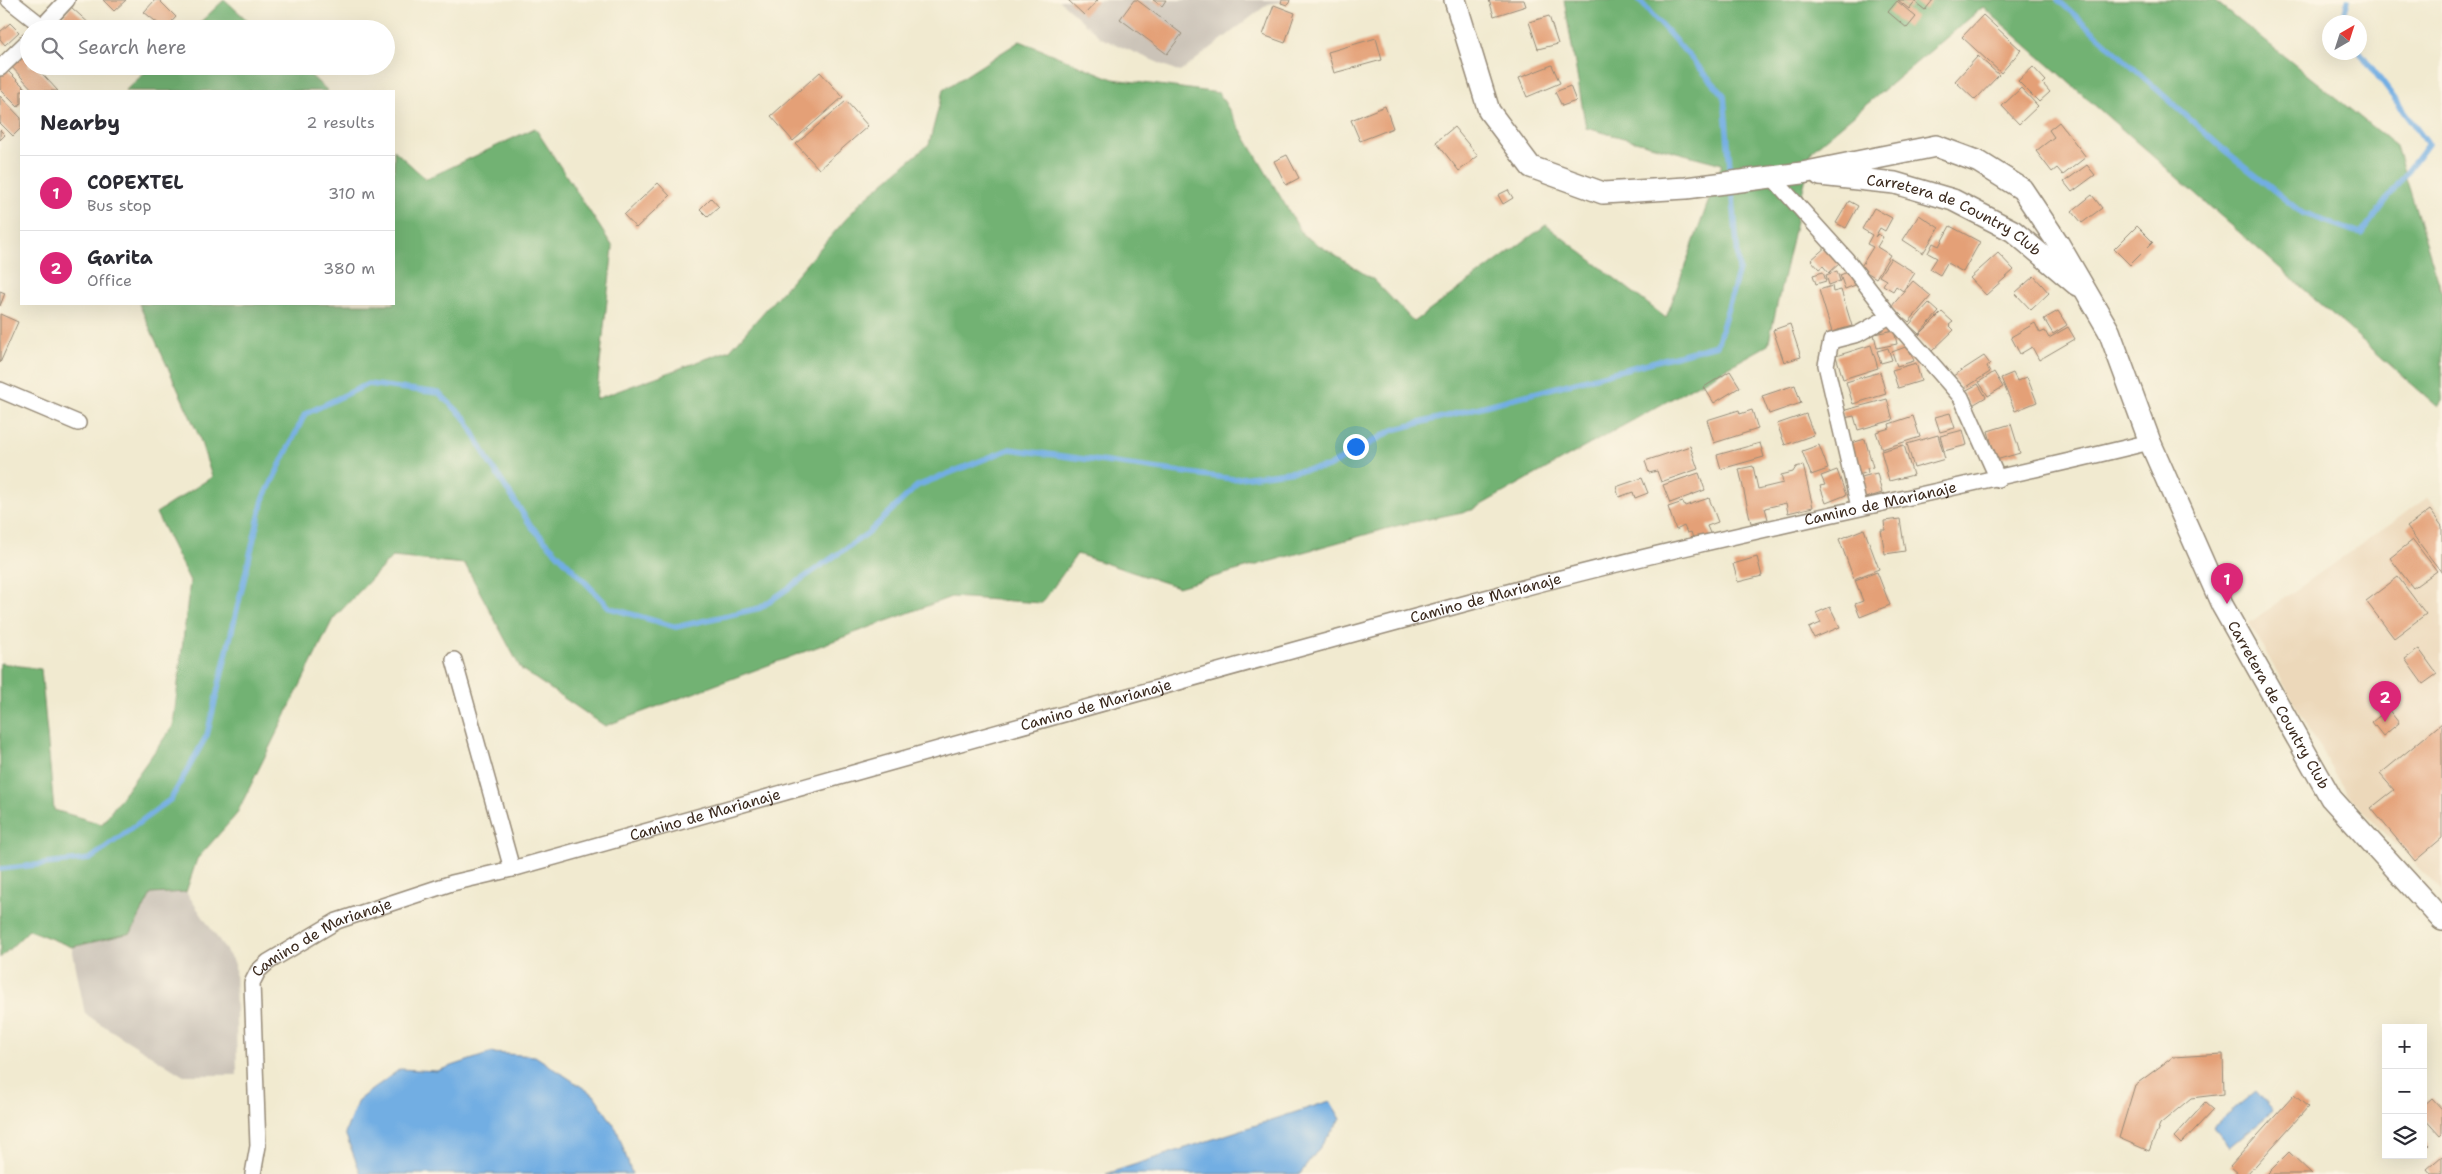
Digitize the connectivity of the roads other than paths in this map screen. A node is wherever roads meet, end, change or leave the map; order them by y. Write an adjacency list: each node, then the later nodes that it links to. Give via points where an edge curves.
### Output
1 (9, 0): 4 (street)
2 (67, 0): 5 (street)
3 (1455, 0): 9 (street, Carretera de Country Club, via 1489,111 1532,167 1603,193 1686,188)
4 (33, 20)
5 (48, 20)
6 (20, 49): 7 (street)
7 (0, 68)
8 (1802, 173): 9 (street, Carretera de Country Club); 10 (street, Carretera de Country Club, via 1895,183 1953,200 2014,231); 10 (street, Carretera de Country Club, via 1936,146 1979,162 2022,190 2058,243)
9 (1772, 177): 11 (street, via 1846,259)
10 (2088, 296): 14 (street, Carretera de Country Club, via 2109,331)
11 (1890, 316): 15 (street, via 1961,398); 16 (street, via 1858,334 1831,342 1826,364)
12 (0, 390): 13 (street)
13 (78, 424)
14 (2150, 442): 15 (street, Camino de Marianaje); 19 (street, Carretera de Country Club, via 2222,606 2331,798)
15 (1998, 479): 16 (street, Camino de Marianaje)
16 (1859, 507): 18 (street, Camino de Marianaje, via 1515,590)
17 (454, 660): 18 (street)
18 (512, 869): 20 (street, Camino de Marianaje, via 452,883 337,922 258,971 252,983 258,1146)
19 (2442, 920)
20 (254, 1174)

